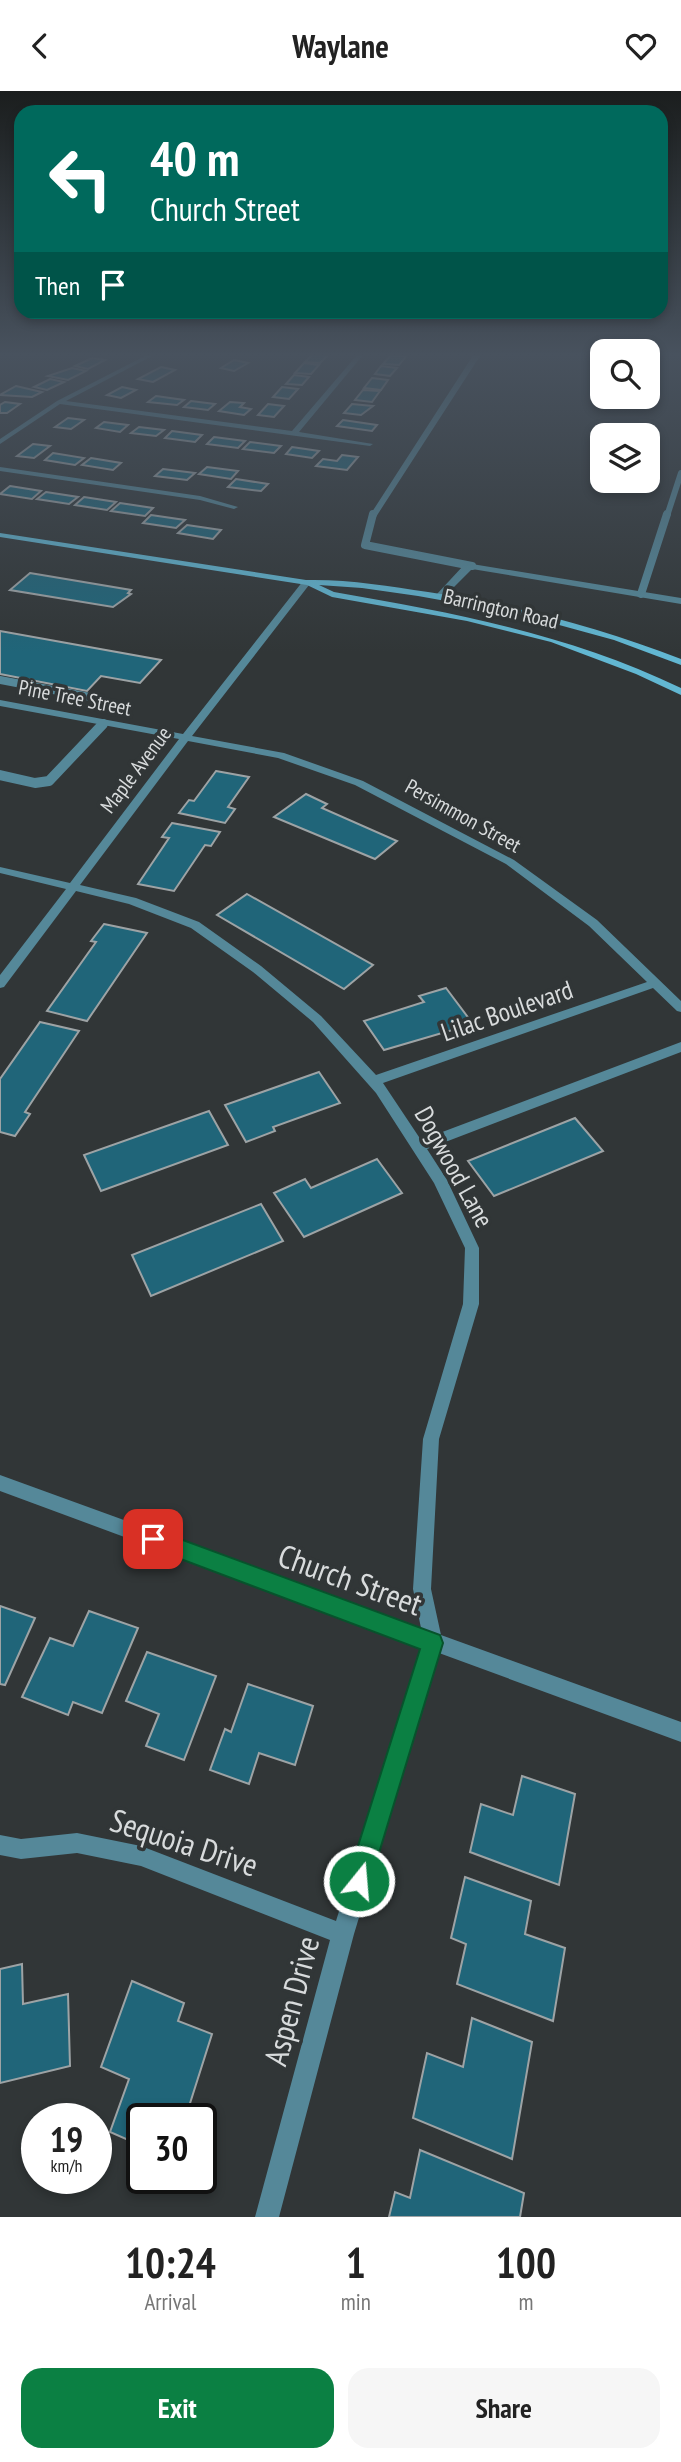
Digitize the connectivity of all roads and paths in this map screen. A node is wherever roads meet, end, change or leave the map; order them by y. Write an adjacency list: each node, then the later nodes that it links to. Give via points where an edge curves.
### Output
1 (412, 454): 6 (lane, via 374,512 365,545)
2 (0, 469): 4 (street)
3 (681, 473): 8 (lane)
4 (234, 507)
5 (0, 535): 7 (main road, Barrington Road)
6 (472, 566): 8 (street); 9 (street)
7 (306, 583): 9 (main road, Barrington Road, via 336,581); 13 (main road, Barrington Road, via 332,594 490,622 562,640); 17 (street, Maple Avenue)
8 (641, 594): 10 (street)
9 (440, 596): 11 (main road, Barrington Road, via 546,616)
10 (681, 601)
11 (681, 662)
12 (0, 680): 14 (lane)
13 (681, 692)
14 (90, 697)
15 (0, 703): 16 (street, Pine Tree Street)
16 (103, 724): 17 (street, Pine Tree Street); 18 (lane, via 49,781 35,783)
17 (183, 740): 20 (street, Maple Avenue); 22 (street, Persimmon Street, via 280,755 359,783 424,815 510,862 593,923)
18 (0, 775)
19 (0, 870): 20 (street, Dogwood Lane)
20 (73, 887): 21 (street, Maple Avenue); 25 (street, Dogwood Lane, via 132,901 195,925 257,968 317,1019)
21 (0, 983)
22 (656, 983): 23 (street, Persimmon Street); 25 (street, Lilac Boulevard)
23 (681, 1008)
24 (681, 1047): 26 (street)
25 (374, 1081): 26 (street, Dogwood Lane)
26 (418, 1147): 28 (street, Dogwood Lane, via 440,1180 472,1248 471,1304 431,1439 422,1589)
27 (0, 1483): 28 (street, Church Street)
28 (433, 1643): 29 (street, Church Street); 31 (street, Aspen Drive)
29 (681, 1732)
30 (0, 1845): 31 (street, Sequoia Drive, via 21,1849 76,1843 141,1856)
31 (343, 1934): 32 (street, Aspen Drive)
32 (267, 2217)

